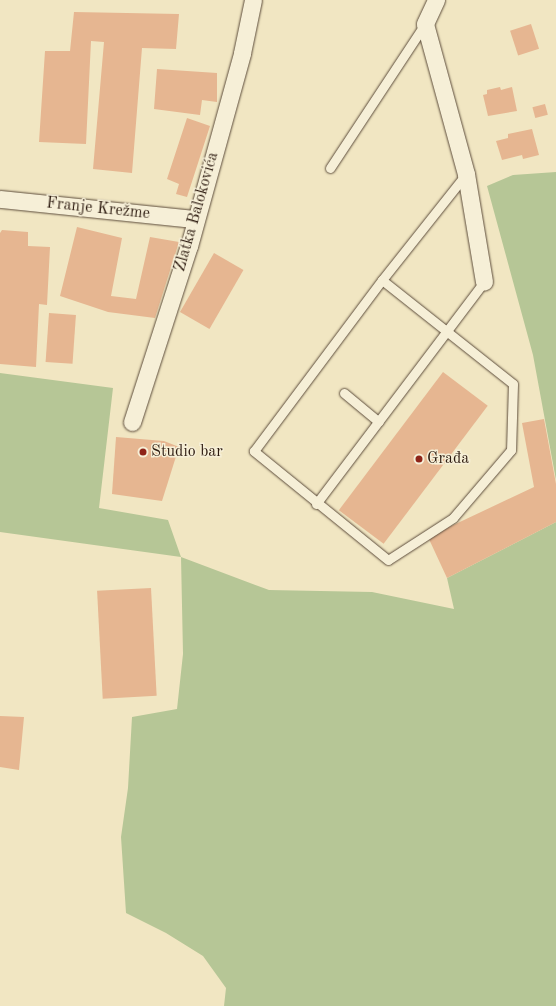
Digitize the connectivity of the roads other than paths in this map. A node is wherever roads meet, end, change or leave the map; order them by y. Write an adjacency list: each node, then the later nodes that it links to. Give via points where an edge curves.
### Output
1 (253, 0): 7 (street, Zlatka Balokovića, via 242,53)
2 (436, 0): 3 (street)
3 (425, 24): 4 (lane); 5 (street)
4 (330, 168)
5 (466, 174): 8 (lane); 9 (street)
6 (0, 199): 7 (street, Franje Krežme)
7 (195, 219): 12 (street, Zlatka Balokovića)
8 (382, 280): 10 (lane); 14 (lane, via 254,452)
9 (484, 282): 10 (lane)
10 (446, 333): 13 (lane); 14 (lane, via 513,384 511,450 453,518 388,560)
11 (344, 393): 13 (lane)
12 (132, 422)
13 (379, 422): 14 (lane)
14 (316, 504)

